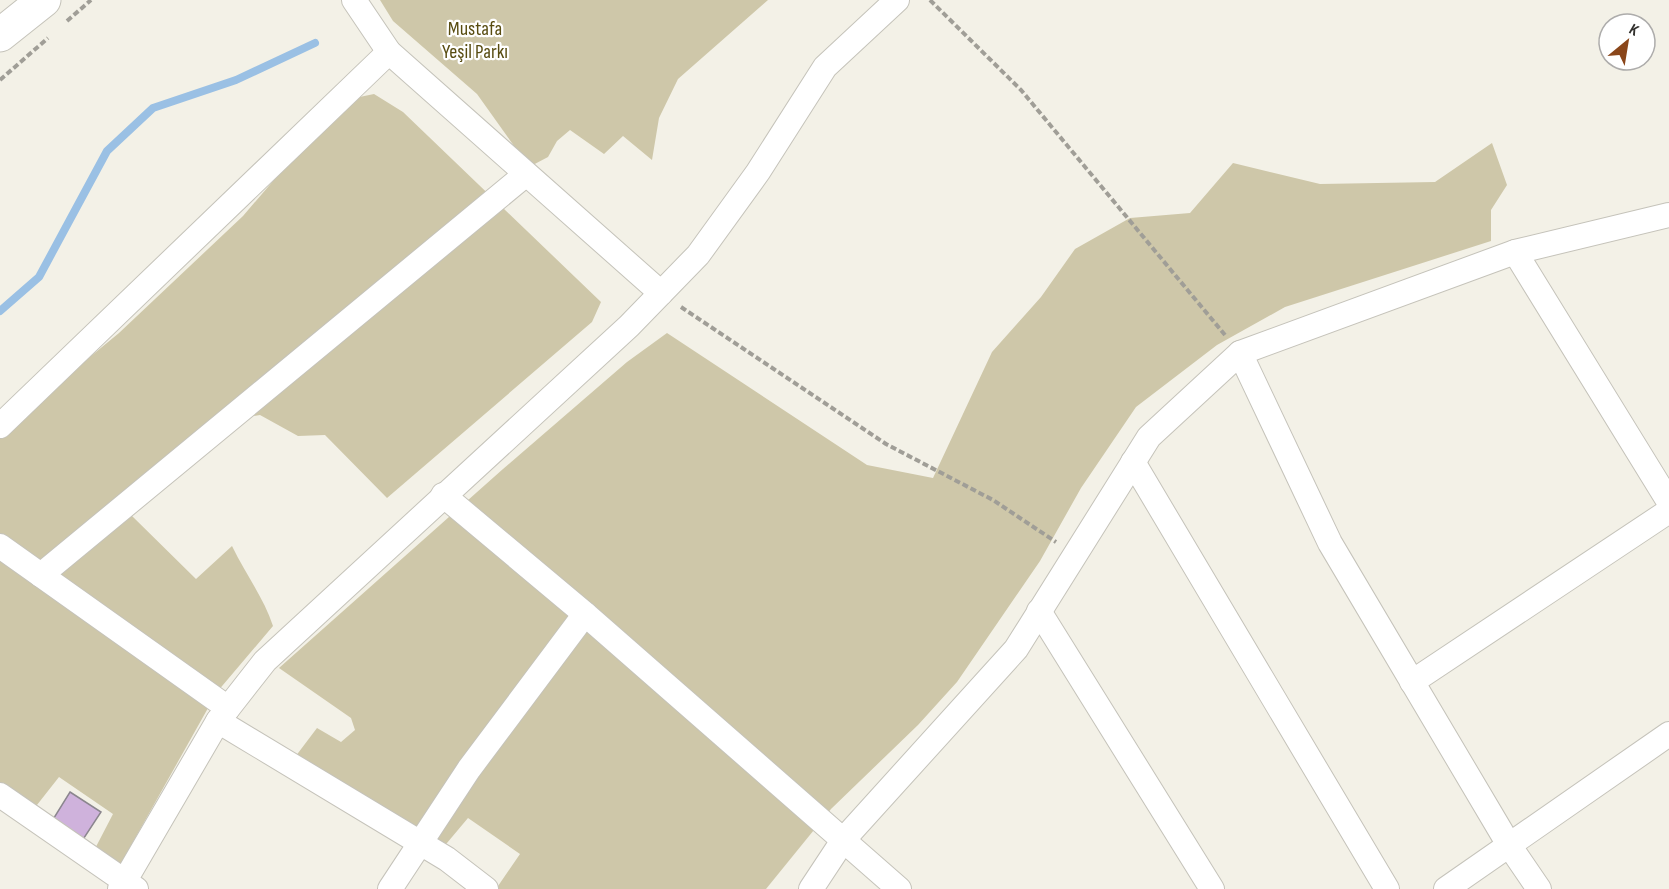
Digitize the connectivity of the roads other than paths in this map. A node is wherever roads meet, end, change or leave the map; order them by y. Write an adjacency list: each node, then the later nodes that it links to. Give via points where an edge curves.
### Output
1 (354, 0): 5 (street)
2 (897, 0): 9 (street, via 825,67 758,172 698,255)
3 (52, 14): 4 (street)
4 (0, 35)
5 (388, 52): 6 (street); 11 (street)
6 (525, 175): 9 (street); 17 (street)
7 (1669, 215): 8 (street)
8 (1515, 252): 10 (street); 14 (street)
9 (661, 293): 13 (street)
10 (1240, 353): 12 (street, via 1149,436); 20 (street, via 1330,543)
11 (0, 426)
12 (1132, 462): 18 (street); 33 (street)
13 (443, 495): 19 (street); 21 (street, via 265,661)
14 (1669, 502)
15 (1669, 511): 20 (street)
16 (0, 546): 17 (street)
17 (41, 574): 21 (street)
18 (1039, 611): 24 (street, via 1016,649); 32 (street)
19 (585, 614): 24 (street); 25 (street, via 469,769)
20 (1412, 682): 26 (street)
21 (223, 715): 25 (street); 27 (street)
22 (1669, 734): 26 (street)
23 (0, 795): 27 (street)
24 (844, 839): 30 (street); 31 (street)
25 (420, 843): 28 (street); 29 (street)
26 (1509, 845): 34 (street); 35 (street)
27 (127, 886)
28 (390, 889)
29 (486, 889)
30 (811, 889)
31 (899, 889)
32 (1212, 889)
33 (1387, 889)
34 (1446, 889)
35 (1539, 889)

